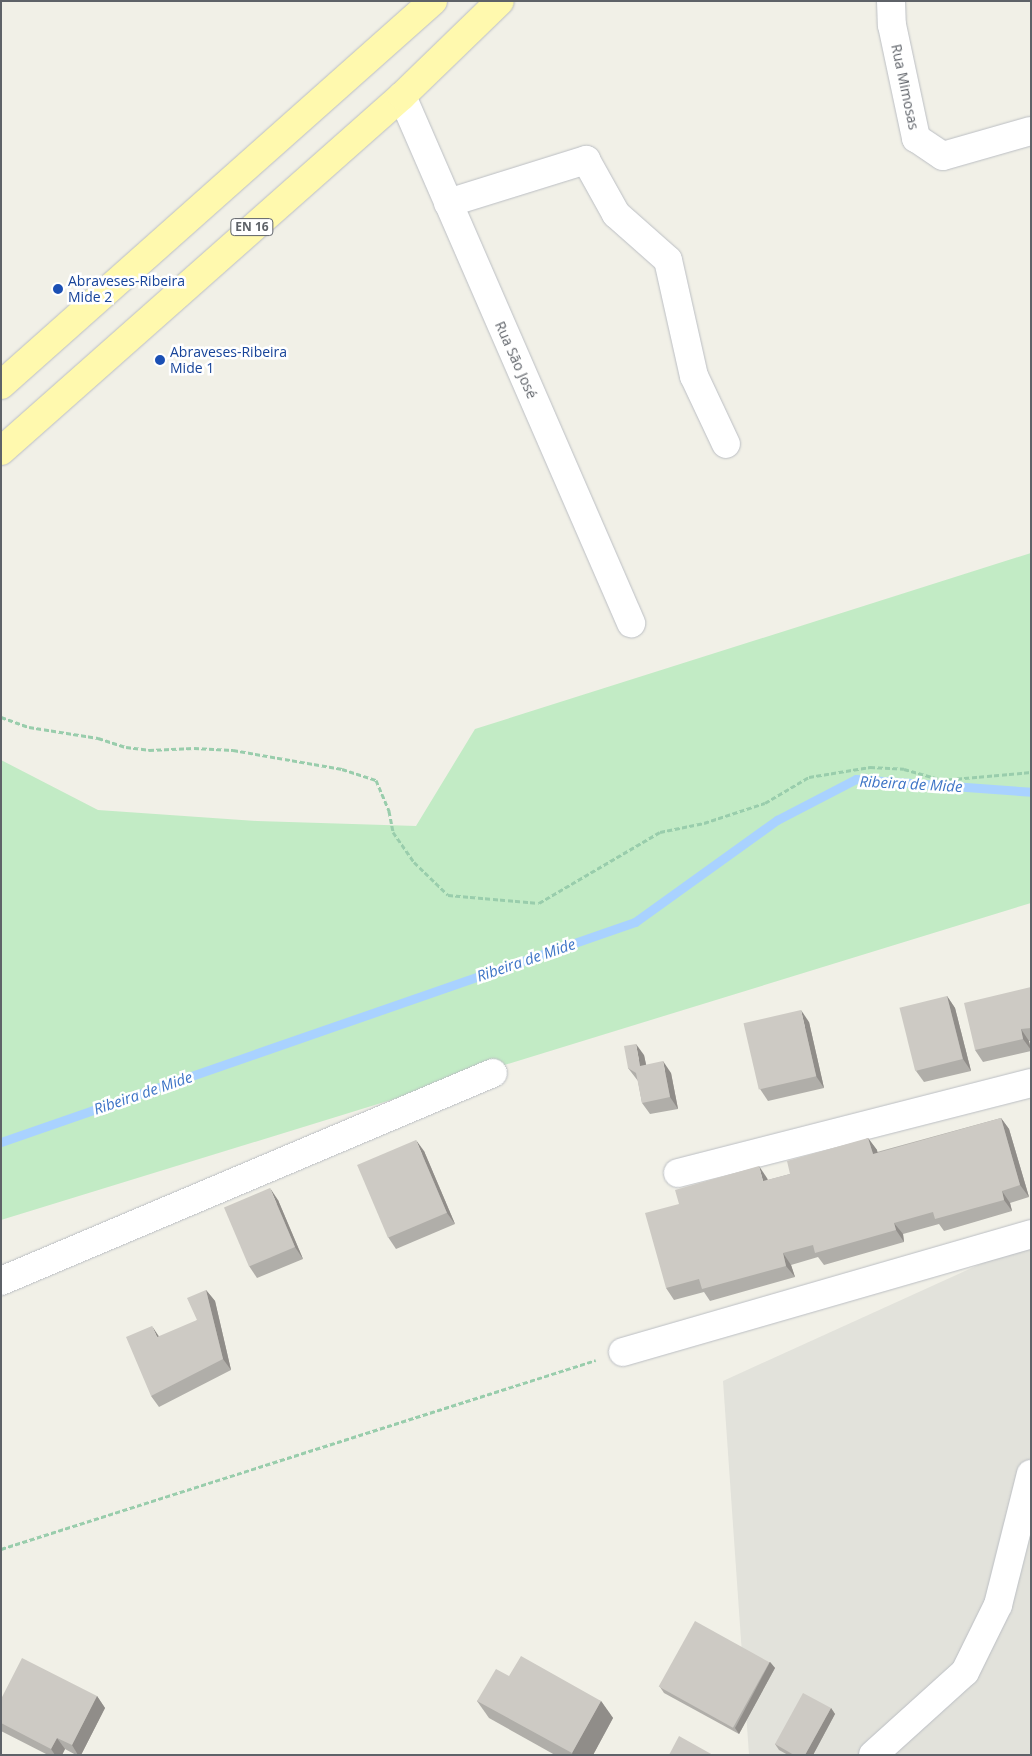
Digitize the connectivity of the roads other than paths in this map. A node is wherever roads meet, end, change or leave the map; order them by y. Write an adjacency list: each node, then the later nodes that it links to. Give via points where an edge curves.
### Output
1 (433, 1): 7 (main road)
2 (500, 1): 4 (main road, EN 16)
3 (891, 1): 5 (street, Rua Mimosas, via 892,25 916,138 943,156)
4 (402, 96): 6 (street, Rua São José); 9 (main road, EN 16)
5 (1031, 131)
6 (448, 203): 8 (street, via 586,160 616,214 668,260 694,376); 10 (street, Rua São José)
7 (1, 385)
8 (726, 444)
9 (1, 451)
10 (631, 624)
11 (493, 1073): 15 (street)
12 (1031, 1083): 13 (street)
13 (678, 1173)
14 (1031, 1234): 16 (street)
15 (1, 1281)
16 (623, 1352)
17 (1031, 1474): 18 (street, via 998,1605 965,1672)
18 (873, 1755)

